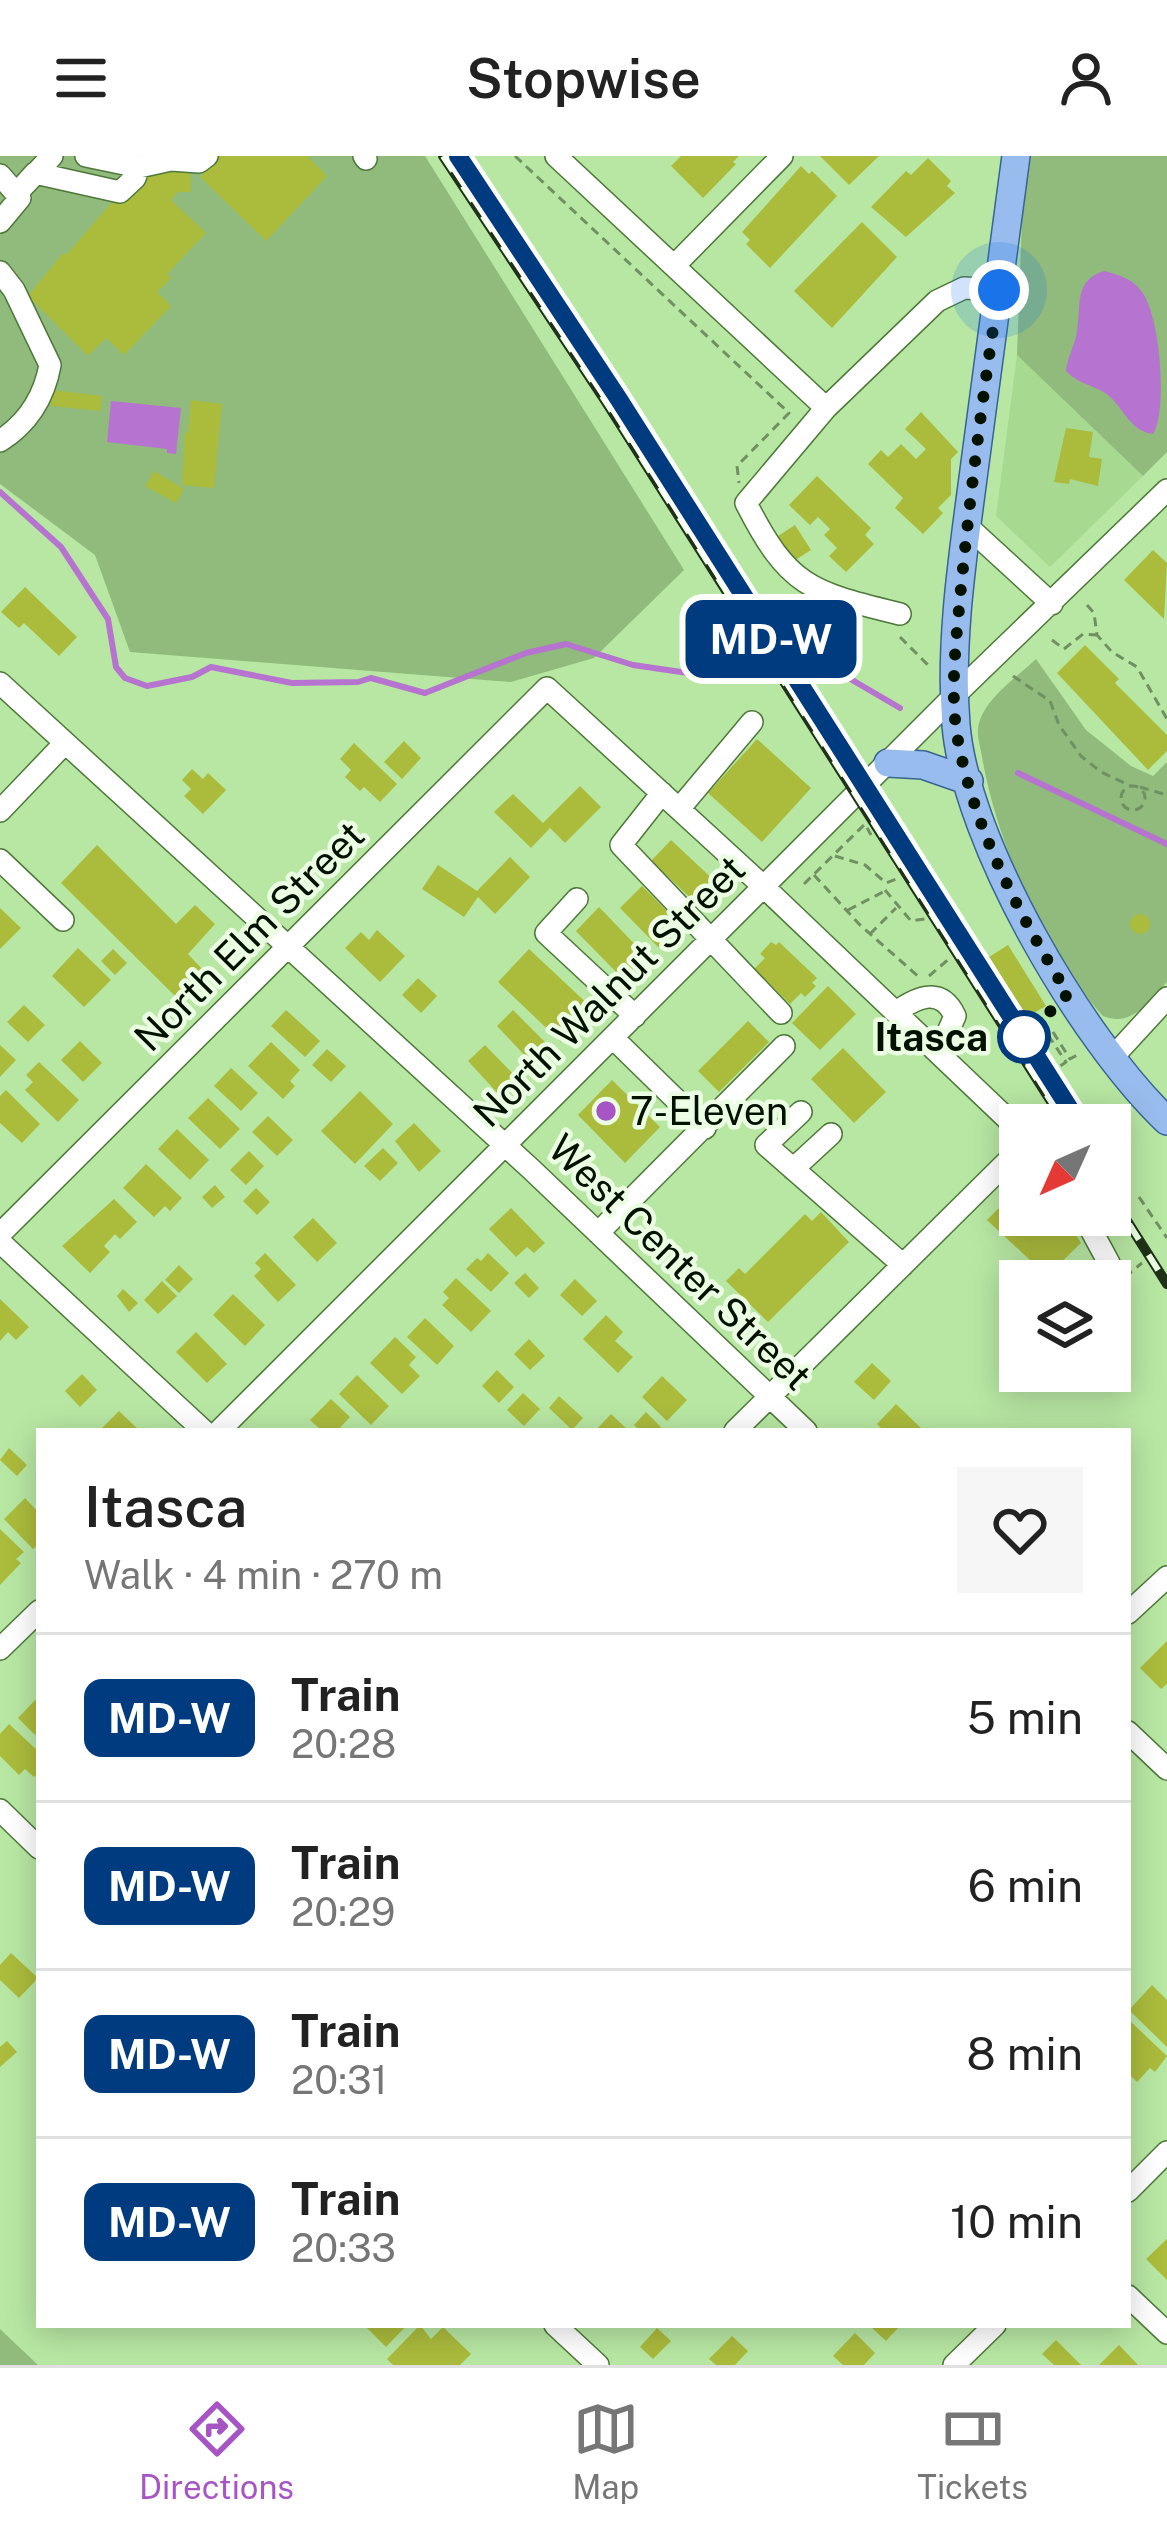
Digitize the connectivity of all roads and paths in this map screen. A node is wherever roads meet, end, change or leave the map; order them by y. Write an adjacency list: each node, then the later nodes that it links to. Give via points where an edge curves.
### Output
1 (52, 156): 10 (street)
2 (86, 156): 8 (street)
3 (207, 156): 8 (street)
4 (515, 156): 17 (path, via 789,413 737,466)
5 (556, 156): 12 (street)
6 (782, 156): 12 (street)
7 (1016, 156): 14 (main road)
8 (139, 167): 10 (street, via 121,192 35,173)
9 (0, 176): 10 (street)
10 (16, 193): 11 (street)
11 (0, 222)
12 (674, 266): 15 (street)
13 (0, 272): 16 (street, via 50,365 36,405)
14 (999, 290): 15 (street, via 969,287 945,296); 19 (main road)
15 (826, 409): 23 (street, via 746,503 796,579)
16 (0, 441)
17 (740, 484)
18 (1167, 490): 20 (street, North Walnut Street)
19 (967, 526): 20 (street); 30 (main road)
20 (1052, 604): 30 (street, North Walnut Street)
21 (1087, 604): 22 (path)
22 (1096, 622): 24 (path); 25 (path)
23 (899, 625): 27 (path)
24 (1087, 633): 25 (path); 26 (path, via 1064,649)
25 (1097, 635): 31 (path, via 1137,667)
26 (1052, 640)
27 (928, 665)
28 (1013, 676): 36 (path, via 1050,701 1086,760)
29 (0, 683): 33 (street, West Center Street)
30 (955, 696): 34 (street, North Walnut Street); 35 (main road)
31 (1167, 719)
32 (752, 722): 40 (street)
33 (64, 744): 41 (street); 57 (street, West Center Street)
34 (888, 763): 35 (main road); 48 (street, North Walnut Street)
35 (969, 781): 70 (main road, via 1023,919)
36 (1131, 786): 37 (path); 37 (path, via 1121,797 1130,809 1145,800)
37 (1139, 787): 39 (path)
38 (662, 793): 40 (street); 56 (street, via 621,845); 57 (street, North Elm Street, via 548,688)
39 (1167, 795)
40 (679, 809): 48 (street)
41 (0, 811)
42 (871, 835): 43 (path, via 865,824)
43 (834, 855): 45 (path); 49 (path, via 865,865)
44 (0, 860): 54 (street)
45 (814, 875): 47 (path); 52 (path)
46 (899, 878): 49 (path)
47 (805, 884)
48 (764, 887): 56 (street, North Walnut Street); 60 (street)
49 (886, 887): 51 (path); 52 (path)
50 (578, 899): 62 (street, via 546,933)
51 (896, 906): 53 (path, via 911,921); 55 (path)
52 (848, 910): 55 (path)
53 (925, 919)
54 (63, 920)
55 (870, 934): 58 (path, via 917,977 936,973)
56 (712, 940): 61 (street); 62 (street, North Walnut Street)
57 (287, 950): 77 (street, West Center Street); 82 (street, North Elm Street)
58 (950, 958)
59 (1167, 998): 70 (street)
60 (896, 1012): 68 (street); 68 (street, via 919,998 946,1000 955,1016)
61 (782, 1013)
62 (635, 1016): 65 (street, North Walnut Street)
63 (1063, 1025): 64 (path)
64 (1051, 1034): 66 (path); 69 (path, via 1070,1059); 71 (path, via 1066,1062)
65 (613, 1038): 75 (street); 77 (street, North Walnut Street)
66 (1039, 1040)
67 (784, 1046): 75 (street)
68 (939, 1052): 72 (street)
69 (1081, 1052)
70 (1112, 1058): 74 (main road)
71 (1057, 1068)
72 (999, 1111)
73 (801, 1112): 78 (street, via 766,1145)
74 (1167, 1121)
75 (705, 1128): 81 (street)
76 (831, 1133): 78 (street)
77 (505, 1146): 81 (street, West Center Street); 87 (street, North Walnut Street)
78 (793, 1169): 84 (street)
79 (999, 1169): 84 (street)
80 (1139, 1197): 83 (path)
81 (598, 1233): 85 (street, West Center Street)
82 (0, 1238): 86 (street)
83 (1167, 1238)
84 (903, 1265): 85 (street)
85 (769, 1396): 88 (street); 89 (street, West Center Street)
86 (201, 1428)
87 (222, 1428)
88 (738, 1428)
89 (803, 1428)
90 (1167, 1577): 91 (street)
91 (1131, 1610)
92 (36, 1614): 93 (street)
93 (0, 1649)
94 (1131, 1735): 95 (street)
95 (1167, 1768)
96 (0, 1810): 97 (street)
97 (36, 1845)
98 (1167, 2152): 99 (street)
99 (1131, 2188)
100 (1131, 2299): 103 (street)
101 (558, 2328): 104 (street)
102 (991, 2328): 105 (street)
103 (1167, 2333)
104 (598, 2365)
105 (954, 2365)

